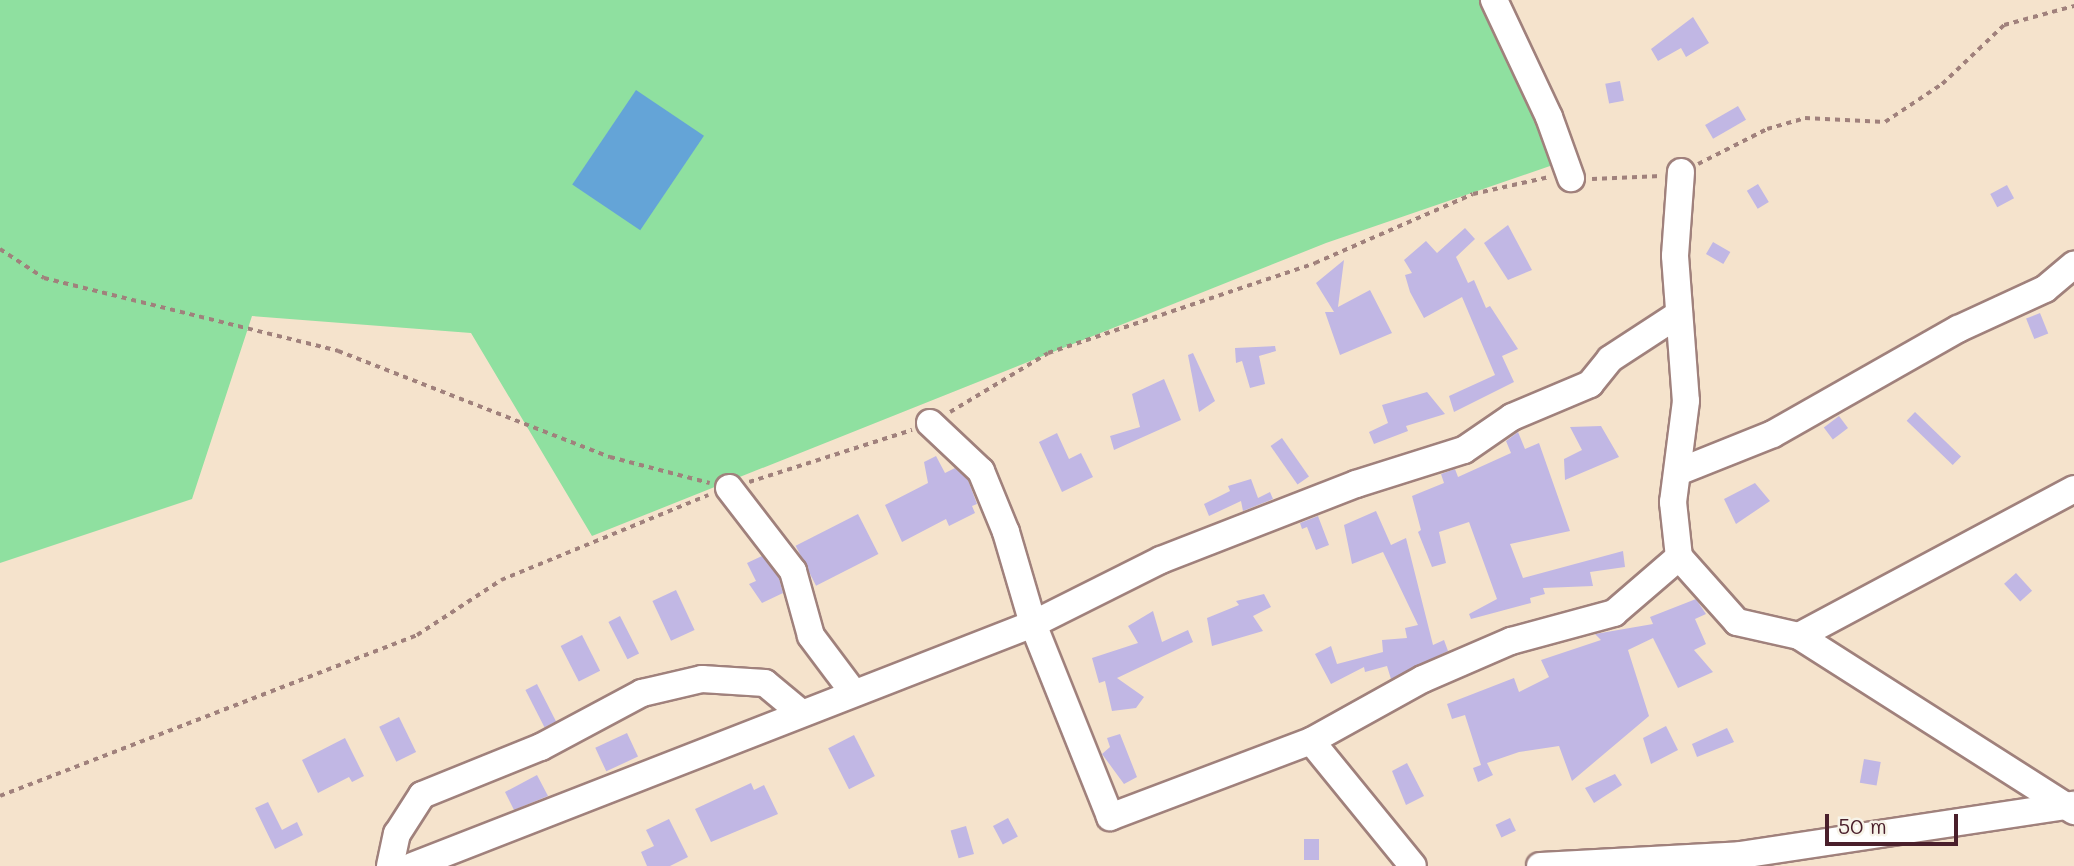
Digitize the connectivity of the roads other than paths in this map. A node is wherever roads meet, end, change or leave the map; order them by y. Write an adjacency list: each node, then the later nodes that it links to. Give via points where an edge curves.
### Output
1 (1494, 0): 3 (street, via 1549,117)
2 (1681, 172): 5 (street, via 1675,256)
3 (1571, 178)
4 (2074, 265): 7 (street, via 2045,289 1958,329 1773,434)
5 (1679, 314): 7 (street, via 1686,401); 11 (street, via 1610,359 1590,384 1512,417 1464,450 1356,484 1161,560)
6 (930, 423): 11 (street, via 981,471 1006,532)
7 (1678, 472): 10 (street, via 1673,502)
8 (729, 488): 13 (street, via 793,571 811,636)
9 (2074, 489): 12 (street)
10 (1679, 557): 12 (street, via 1737,622); 15 (street, via 1614,613 1511,641 1423,679)
11 (1033, 624): 13 (street); 15 (street, via 1110,817)
12 (1799, 636): 16 (street)
13 (853, 692): 14 (street)
14 (801, 713): 18 (street, via 765,683 702,679 642,694 541,747 422,795 397,834); 19 (street)
15 (1311, 741): 20 (street)
16 (2072, 807): 17 (street)
17 (1741, 860): 21 (street)
18 (390, 866)
19 (411, 866)
20 (1413, 866)
21 (1547, 866)

